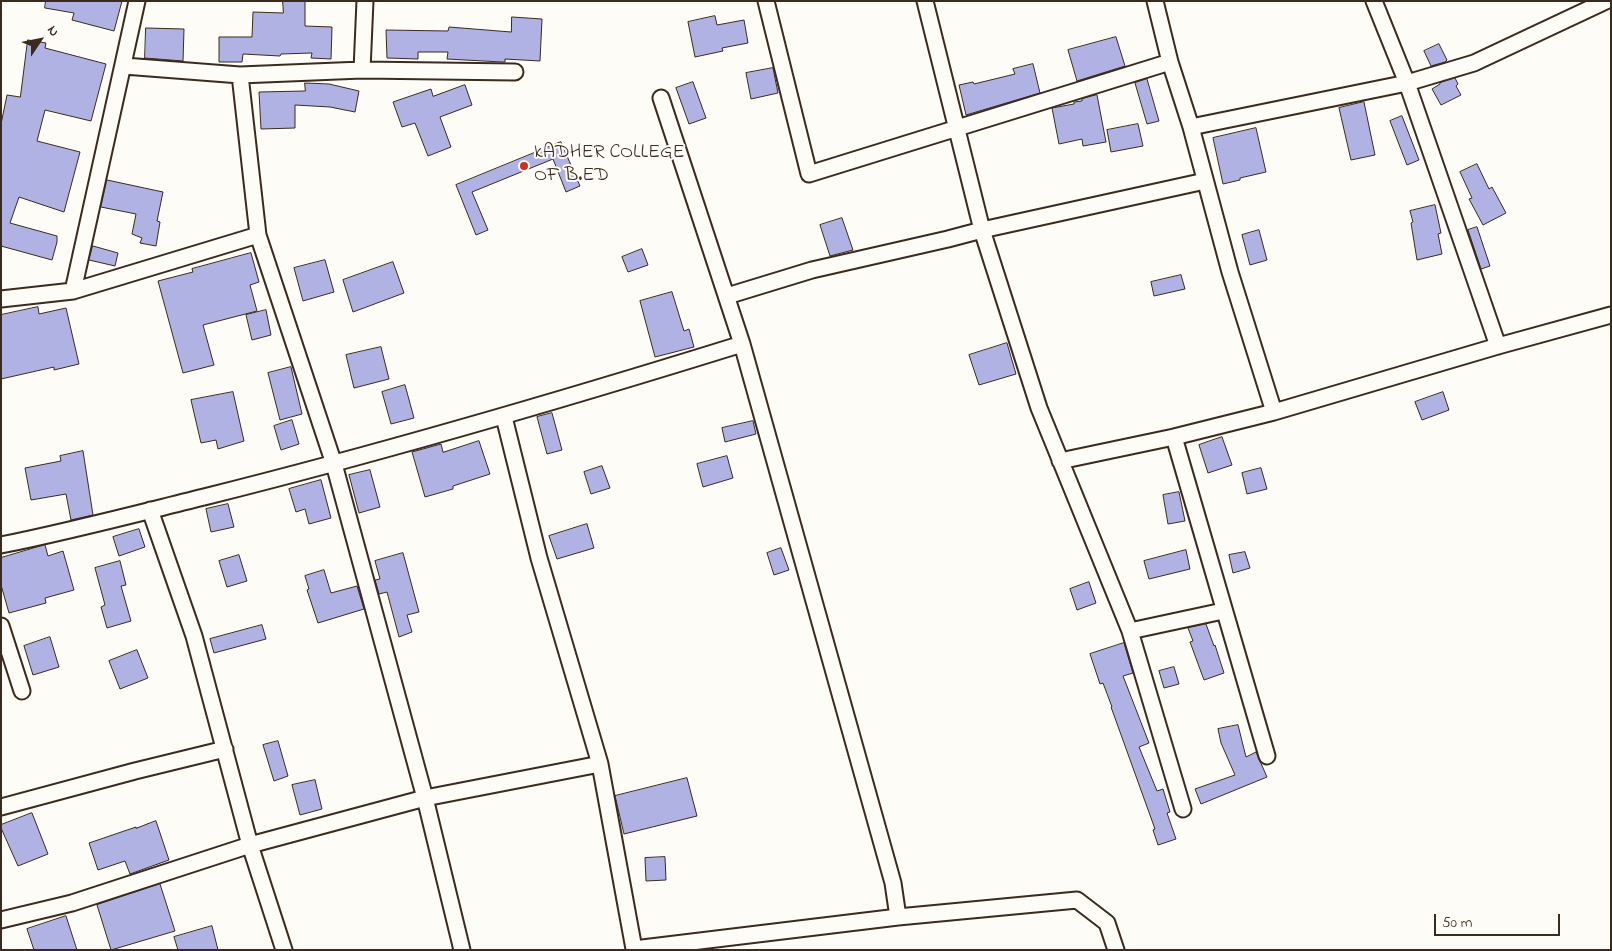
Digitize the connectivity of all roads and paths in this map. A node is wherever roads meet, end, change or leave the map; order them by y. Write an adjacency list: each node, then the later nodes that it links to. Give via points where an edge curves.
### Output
1 (138, 1): 9 (street)
2 (365, 1): 10 (street)
3 (766, 1): 15 (street, via 809,174)
4 (925, 1): 15 (street)
5 (1155, 1): 8 (street)
6 (1374, 1): 13 (street)
7 (1606, 1): 13 (street, via 1474,63)
8 (1170, 62): 15 (street); 16 (street)
9 (124, 66): 12 (street); 20 (street)
10 (362, 70): 11 (street); 12 (street)
11 (515, 72)
12 (240, 75): 19 (street)
13 (1407, 82): 16 (street); 25 (street)
14 (661, 98): 21 (street)
15 (957, 127): 18 (street)
16 (1191, 127): 17 (street)
17 (1205, 182): 18 (street); 26 (street)
18 (982, 230): 21 (street, via 812,270); 29 (street, via 1039,408)
19 (258, 235): 20 (street); 30 (street)
20 (74, 291): 22 (street)
21 (727, 296): 24 (street)
22 (1, 299)
23 (1611, 315): 25 (street)
24 (742, 344): 27 (street); 44 (street, via 893,883)
25 (1498, 346): 26 (street)
26 (1274, 412): 28 (street)
27 (504, 416): 30 (street); 39 (street, via 540,558)
28 (1174, 437): 29 (street); 33 (street)
29 (1060, 461): 35 (street)
30 (334, 464): 31 (street); 40 (street)
31 (150, 510): 32 (street); 37 (street, via 194,636)
32 (1, 545)
33 (1223, 611): 35 (street); 38 (street)
34 (1, 626): 36 (street)
35 (1130, 631): 42 (street)
36 (22, 692)
37 (225, 749): 41 (street); 43 (street)
38 (1267, 756)
39 (600, 764): 40 (street); 46 (street)
40 (425, 798): 43 (street); 48 (street)
41 (1, 807)
42 (1183, 809)
43 (250, 845): 45 (street, via 72,904); 47 (street)
44 (898, 918): 46 (street); 49 (street, via 1077,900 1107,923)
45 (1, 920)
46 (630, 949)
47 (284, 950)
48 (462, 950)
49 (1116, 950)

